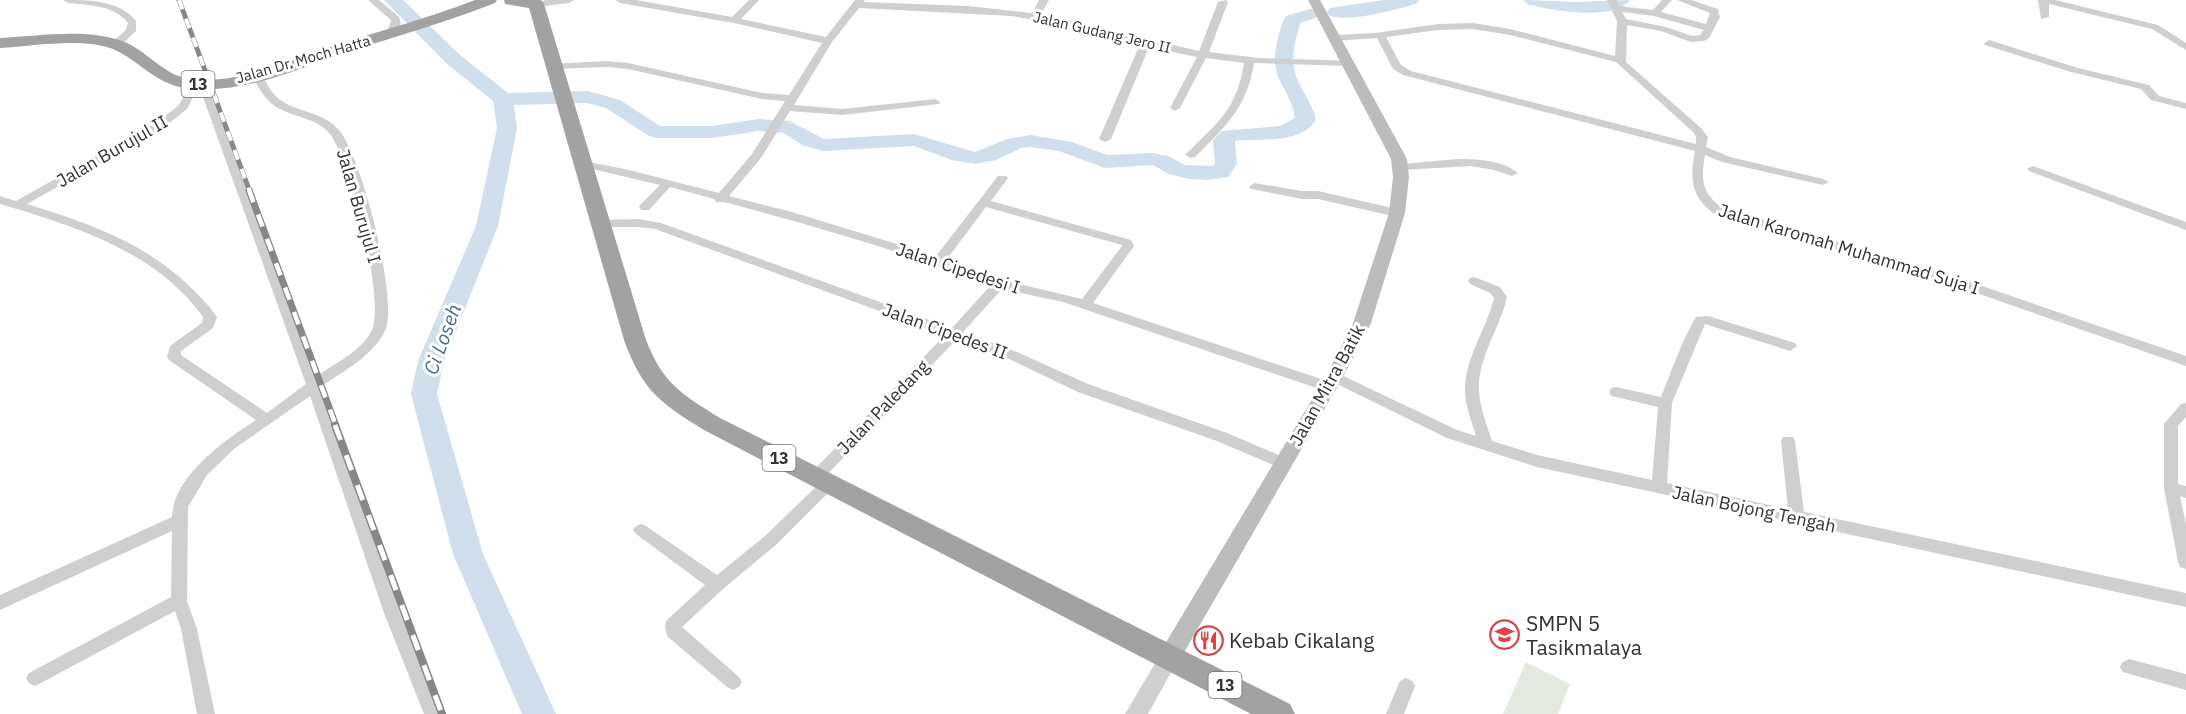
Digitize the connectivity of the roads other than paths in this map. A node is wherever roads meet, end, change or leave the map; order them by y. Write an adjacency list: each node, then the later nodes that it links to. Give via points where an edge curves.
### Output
1 (68, 0): 32 (street, via 108,6 131,19 131,31)
2 (373, 0): 26 (street, via 396,20)
3 (489, 0): 19 (highway, 13)
4 (569, 0): 14 (street)
5 (620, 0): 23 (street)
6 (754, 0): 23 (street)
7 (1044, 0): 21 (street)
8 (1314, 0): 28 (main road, Jalan Mitra Batik)
9 (1629, 0): 18 (street)
10 (1666, 0): 20 (street)
11 (1682, 0): 25 (street, via 1715,11)
12 (2044, 0): 22 (street); 34 (street, via 2155,27)
13 (509, 1): 14 (highway, 13); 19 (highway, 13)
14 (533, 2): 39 (highway, 13)
15 (1222, 2): 35 (street)
16 (859, 3): 17 (street, Jalan Gudang Jero II); 29 (street)
17 (963, 4): 21 (street, Jalan Gudang Jero II)
18 (1615, 5): 20 (street); 24 (street)
19 (468, 9): 26 (highway, 13)
20 (1655, 13): 25 (street)
21 (1035, 16): 30 (street, Jalan Gudang Jero II)
22 (2044, 17)
23 (734, 20): 29 (street)
24 (1622, 21): 25 (street, via 1691,39 1704,38); 37 (street)
25 (1709, 27)
26 (396, 32): 40 (highway, Jalan Dr. Moch Hatta / 13)
27 (1380, 35): 28 (street); 37 (street, via 1430,27 1474,27); 47 (street, via 1397,67 1407,73)
28 (1335, 38): 38 (main road, Jalan Mitra Batik)
29 (828, 41): 43 (street)
30 (1146, 42): 35 (street, Jalan Gudang Jero II); 46 (street)
31 (1989, 43): 44 (street, via 2145,87 2155,98)
32 (116, 44): 33 (highway, Jalan Dr. Moch Hatta / 13, via 86,40); 41 (highway, Jalan Dr. Moch Hatta / 13, via 175,80)
33 (4, 45)
34 (2186, 46)
35 (1203, 54): 36 (street, Jalan Gudang Jero II); 45 (street)
36 (1249, 60): 38 (street, Jalan Gudang Jero II); 48 (street, via 1244,89 1231,116)
37 (1620, 60): 47 (street, Jalan Karomah Muhammad Suja I, via 1698,130)
38 (1347, 63): 50 (main road, Jalan Mitra Batik)
39 (553, 66): 43 (street, via 628,66); 49 (highway, 13)
40 (257, 75): 41 (highway, Jalan Dr. Moch Hatta / 13); 73 (street, Jalan Burujul I, via 269,98 336,133 349,161 377,261 383,317 376,337)
41 (199, 84): 60 (street, Jalan Burujul II, via 183,107 164,123); 73 (street)
42 (935, 102): 43 (street, via 836,113)
43 (790, 104): 57 (street, via 771,136)
44 (2186, 106)
45 (1175, 108)
46 (1105, 139)
47 (1701, 149): 54 (street, via 1726,160); 71 (street, Jalan Karomah Muhammad Suja I, via 1697,189 1701,198 1717,210 1943,277)
48 (1191, 155)
49 (584, 165): 55 (street, Jalan Cipedesi I); 63 (highway, 13)
50 (1401, 167): 52 (street, via 1470,161); 62 (main road, Jalan Mitra Batik)
51 (2033, 170): 64 (street)
52 (1512, 172)
53 (1002, 178): 59 (street)
54 (1822, 182)
55 (668, 184): 57 (street, Jalan Cipedesi I); 61 (street)
56 (1255, 187): 62 (street, via 1317,195)
57 (720, 199): 65 (street, Jalan Cipedesi I, via 788,215)
58 (0, 200): 60 (street)
59 (982, 202): 65 (street); 68 (street, via 1127,243)
60 (17, 205): 77 (street, via 129,245 180,284 210,320 172,354)
61 (645, 207)
62 (1397, 213): 72 (main road, Jalan Mitra Batik, via 1362,323)
63 (600, 223): 69 (street, Jalan Cipedes II, via 657,226); 81 (highway, 13, via 640,354 660,390 712,424)
64 (2186, 226)
65 (939, 261): 67 (street, Jalan Cipedesi I)
66 (1474, 281): 79 (street, via 1501,297 1472,386)
67 (999, 284): 68 (street, Jalan Cipedesi I); 69 (street, Jalan Paledang)
68 (1085, 305): 72 (street, Jalan Cipedesi I)
69 (954, 334): 80 (street, Jalan Cipedes II, via 1012,355 1083,388); 81 (street, Jalan Paledang)
70 (1790, 346): 75 (street, via 1702,320)
71 (2186, 361)
72 (1331, 382): 79 (street, Jalan Bojong Tengah, via 1452,434); 80 (main road, Jalan Mitra Batik)
73 (313, 386): 77 (street, Jalan Burujul I); 99 (street, via 392,613)
74 (1616, 392): 75 (street)
75 (1665, 403): 82 (street)
76 (2186, 408): 83 (street, via 2171,424)
77 (267, 420): 85 (street, Jalan Burujul I, via 230,444 202,471 180,507)
78 (1788, 441): 84 (street)
79 (1485, 444): 82 (street, Jalan Bojong Tengah, via 1537,461)
80 (1283, 463): 92 (main road, Jalan Mitra Batik)
81 (822, 480): 88 (street, Jalan Paledang, via 771,540); 92 (highway, 13)
82 (1659, 488): 84 (street, Jalan Bojong Tengah)
83 (2179, 490): 87 (street)
84 (1797, 518): 89 (street, Jalan Bojong Tengah)
85 (179, 521): 90 (street, Jalan Burujul I); 91 (street)
86 (641, 530): 88 (street)
87 (2186, 562)
88 (717, 584): 95 (street, Jalan Paledang, via 673,628)
89 (2186, 600)
90 (179, 601): 94 (street); 98 (street, Jalan Burujul I, via 189,629)
91 (0, 603)
92 (1170, 656): 100 (street); 101 (highway, 13)
93 (2129, 667): 96 (street)
94 (35, 678)
95 (733, 682)
96 (2186, 682)
97 (1406, 686): 102 (street)
98 (206, 714)
99 (433, 714)
100 (1136, 714)
101 (1280, 714)
102 (1395, 714)

